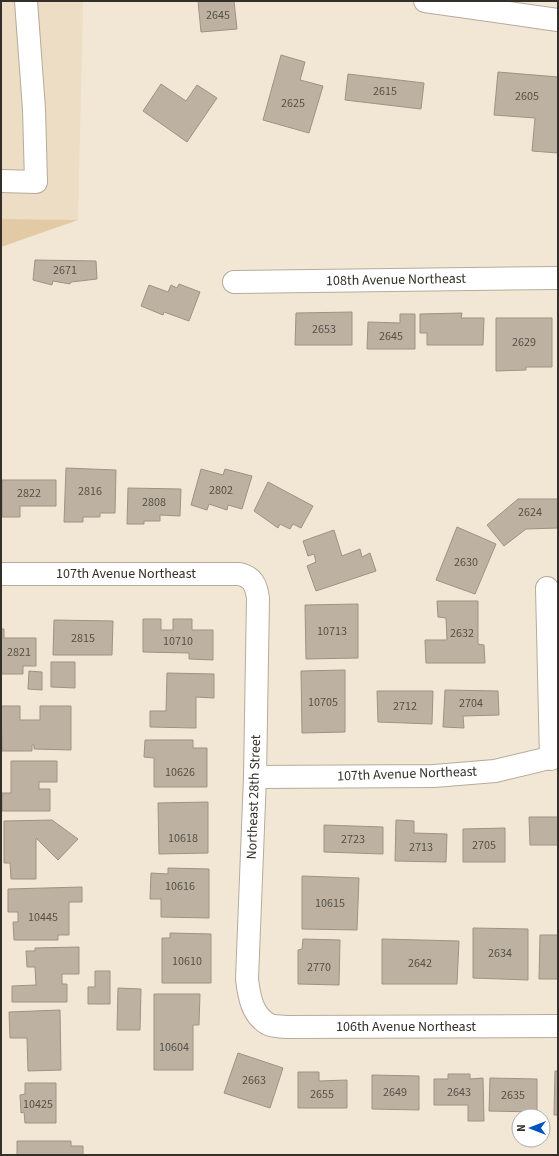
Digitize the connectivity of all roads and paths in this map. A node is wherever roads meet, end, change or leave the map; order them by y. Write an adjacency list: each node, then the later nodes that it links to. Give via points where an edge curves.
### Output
1 (26, 1): 4 (street, via 34,109 36,182)
2 (425, 1): 3 (street)
3 (558, 20)
4 (1, 181)
5 (558, 278): 6 (street, 108th Avenue Northeast)
6 (234, 282)
7 (1, 574): 8 (street, 107th Avenue Northeast, via 239,574)
8 (250, 579): 11 (street, Northeast 28th Street, via 256,585 258,598)
9 (547, 588): 10 (street)
10 (554, 758): 11 (street, 107th Avenue Northeast, via 495,771 434,776)
11 (255, 776): 12 (street, Northeast 28th Street, via 247,979 250,1000)
12 (258, 1015): 13 (street, 106th Avenue Northeast, via 268,1024 286,1027)
13 (558, 1026)

